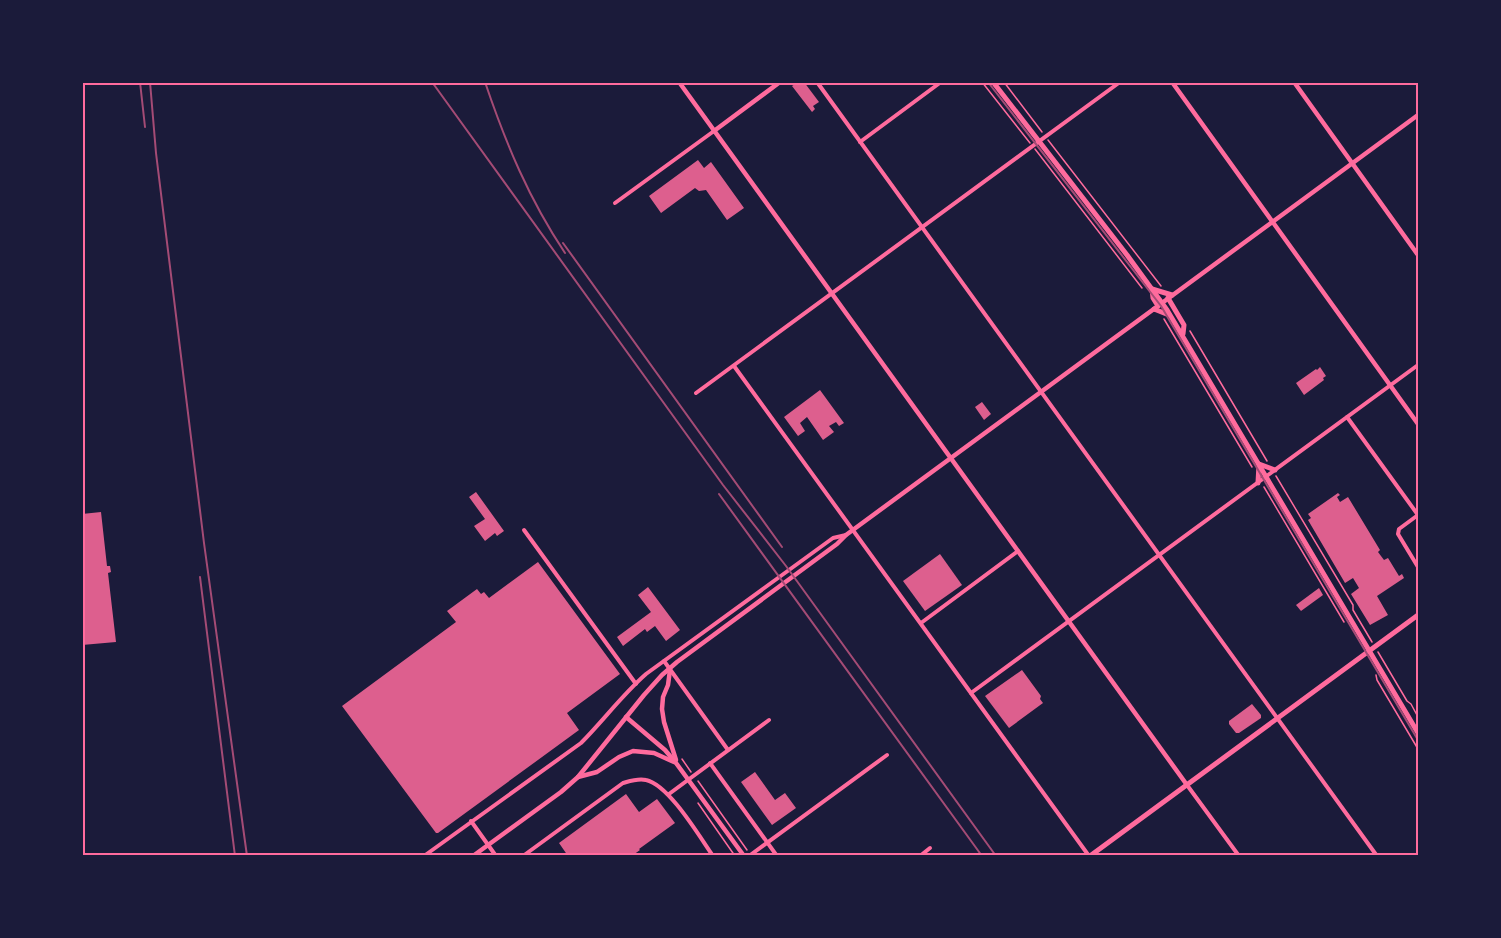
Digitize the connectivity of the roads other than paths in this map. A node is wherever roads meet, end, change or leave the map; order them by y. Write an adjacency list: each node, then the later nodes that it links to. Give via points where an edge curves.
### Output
1 (679, 82): 10 (street)
2 (780, 82): 10 (street)
3 (818, 82): 11 (street)
4 (940, 82): 11 (street)
5 (993, 82): 12 (main road)
6 (1120, 82): 12 (street)
7 (1172, 82): 15 (street)
8 (1294, 82): 13 (street)
9 (1419, 115): 13 (street)
10 (714, 131): 14 (street); 19 (street)
11 (860, 142): 16 (street)
12 (1039, 142): 16 (street); 18 (main road)
13 (1353, 164): 15 (street); 17 (street)
14 (615, 203)
15 (1273, 222): 20 (street); 26 (street)
16 (922, 228): 19 (street); 27 (street)
17 (1419, 255)
18 (1152, 289): 20 (main road); 21 (main road); 21 (main road)
19 (832, 294): 25 (street); 31 (street)
20 (1170, 297): 21 (street); 23 (main road, via 1184,325)
21 (1158, 306): 22 (main road); 22 (main road); 27 (street)
22 (1171, 316): 23 (main road)
23 (1183, 336): 32 (main road)
24 (1419, 365): 26 (street)
25 (734, 366): 28 (street); 38 (street)
26 (1391, 385): 29 (street); 30 (street)
27 (1040, 392): 31 (street); 41 (street)
28 (696, 393)
29 (1347, 417): 33 (street); 36 (street)
30 (1419, 424)
31 (951, 458): 38 (street); 40 (street)
32 (1259, 464): 33 (main road); 34 (main road); 35 (main road)
33 (1273, 470): 34 (street)
34 (1267, 476): 35 (street); 46 (main road)
35 (1258, 483): 41 (street)
36 (1419, 514): 42 (street, via 1398,529)
37 (524, 530): 49 (street)
38 (853, 530): 39 (street); 45 (street)
39 (846, 535): 47 (street, via 833,538); 48 (street)
40 (1018, 551): 44 (street); 45 (street)
41 (1159, 555): 44 (street); 52 (street)
42 (1419, 567)
43 (1419, 615): 46 (main road)
44 (1069, 621): 50 (street); 61 (street)
45 (921, 623): 50 (street)
46 (1370, 651): 52 (main road); 54 (main road)
47 (664, 661): 48 (street); 49 (street)
48 (670, 669): 51 (street); 55 (street); 57 (street, via 662,709)
49 (636, 684): 63 (street, via 581,744)
50 (971, 693): 76 (street)
51 (626, 717): 57 (street); 59 (street)
52 (1278, 719): 61 (main road); 78 (street)
53 (769, 720): 55 (street)
54 (1419, 733)
55 (728, 750): 58 (street)
56 (887, 755): 64 (street)
57 (676, 763): 59 (street, via 654,753 633,751 597,772); 60 (street)
58 (710, 763): 60 (street); 64 (street)
59 (578, 777): 65 (street)
60 (689, 779): 62 (street); 72 (street)
61 (1187, 785): 76 (main road); 77 (street)
62 (669, 794): 70 (street, via 645,779 623,783); 71 (street)
63 (471, 821): 65 (street); 67 (street)
64 (767, 843): 73 (street); 74 (street)
65 (488, 844): 68 (street); 69 (street)
66 (930, 848): 75 (street)
67 (424, 855)
68 (473, 855)
69 (496, 855)
70 (523, 855)
71 (713, 855)
72 (744, 855)
73 (749, 855)
74 (777, 855)
75 (920, 855)
76 (1090, 855)
77 (1239, 855)
78 (1377, 855)

